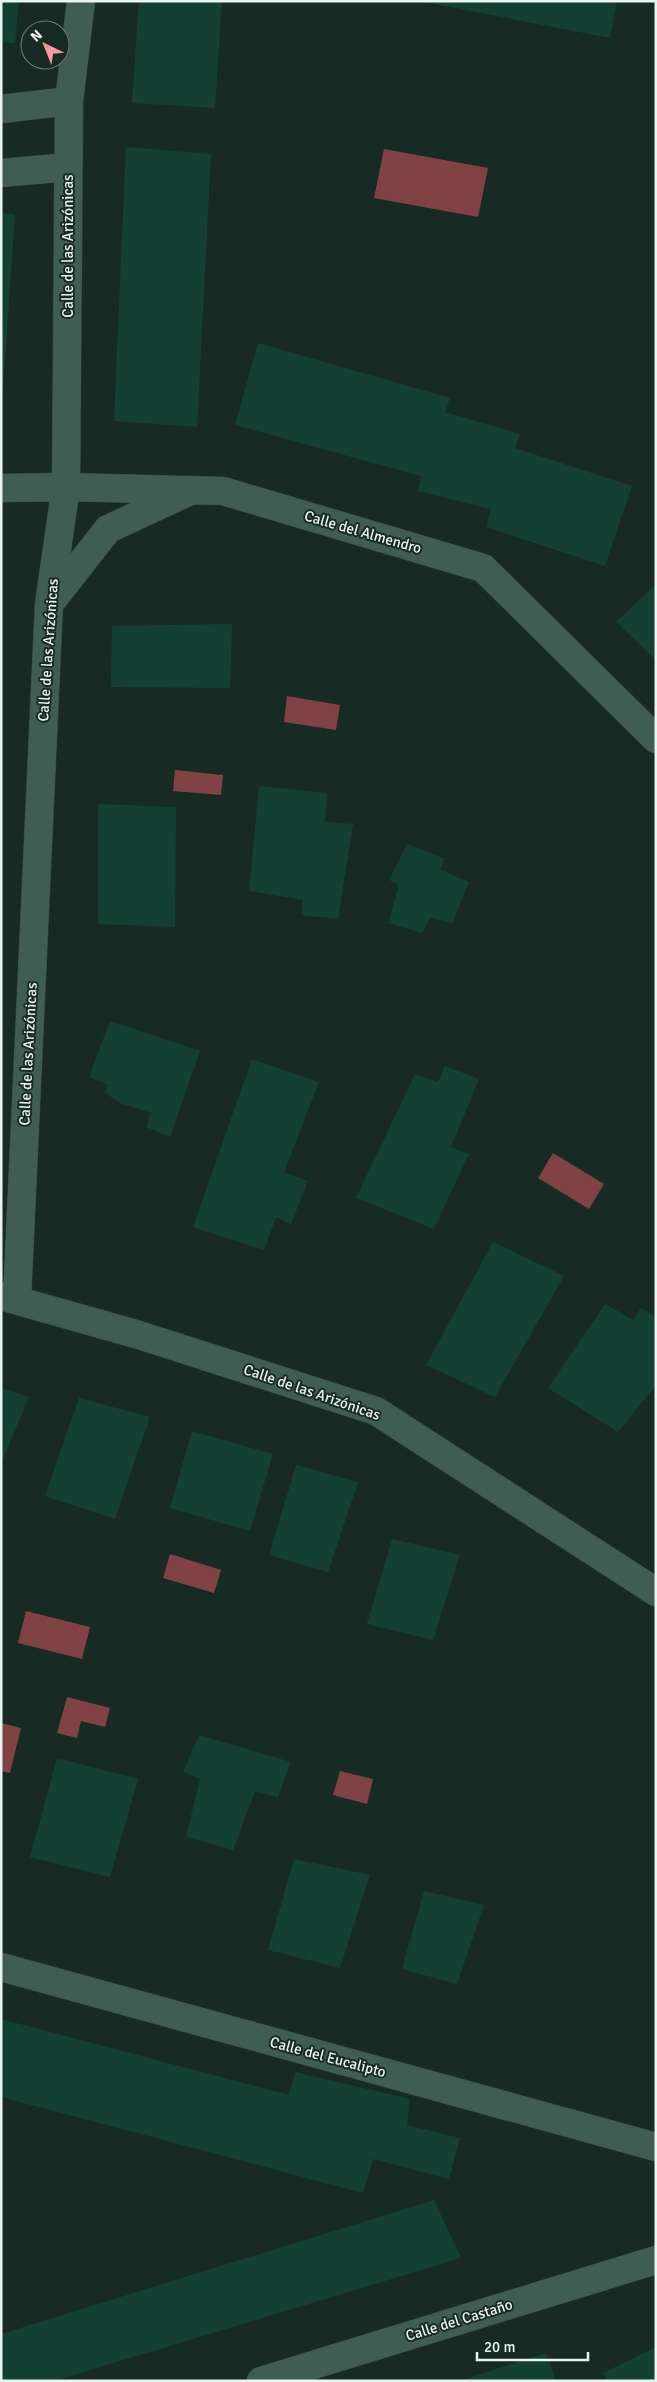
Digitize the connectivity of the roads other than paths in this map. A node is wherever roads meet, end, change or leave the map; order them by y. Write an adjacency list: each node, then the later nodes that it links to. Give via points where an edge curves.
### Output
1 (81, 1): 2 (street, Calle de las Arizónicas)
2 (69, 101): 3 (street); 4 (street, Calle de las Arizónicas)
3 (1, 109)
4 (68, 167): 5 (street); 6 (street, Calle de las Arizónicas)
5 (1, 173)
6 (66, 487): 7 (street, Calle del Almendro); 8 (street, Calle del Almendro); 9 (street, Calle de las Arizónicas)
7 (1, 488)
8 (192, 490): 9 (street, via 108,529); 10 (street, Calle del Almendro, via 223,491 483,568)
9 (49, 604): 11 (street, Calle de las Arizónicas)
10 (656, 739)
11 (9, 1297): 12 (street, Calle de las Arizónicas, via 376,1411)
12 (656, 1592)
13 (1, 1967): 14 (street, Calle del Eucalipto)
14 (656, 2147)
15 (656, 2260): 16 (street, Calle del Castaño)
16 (261, 2381)

